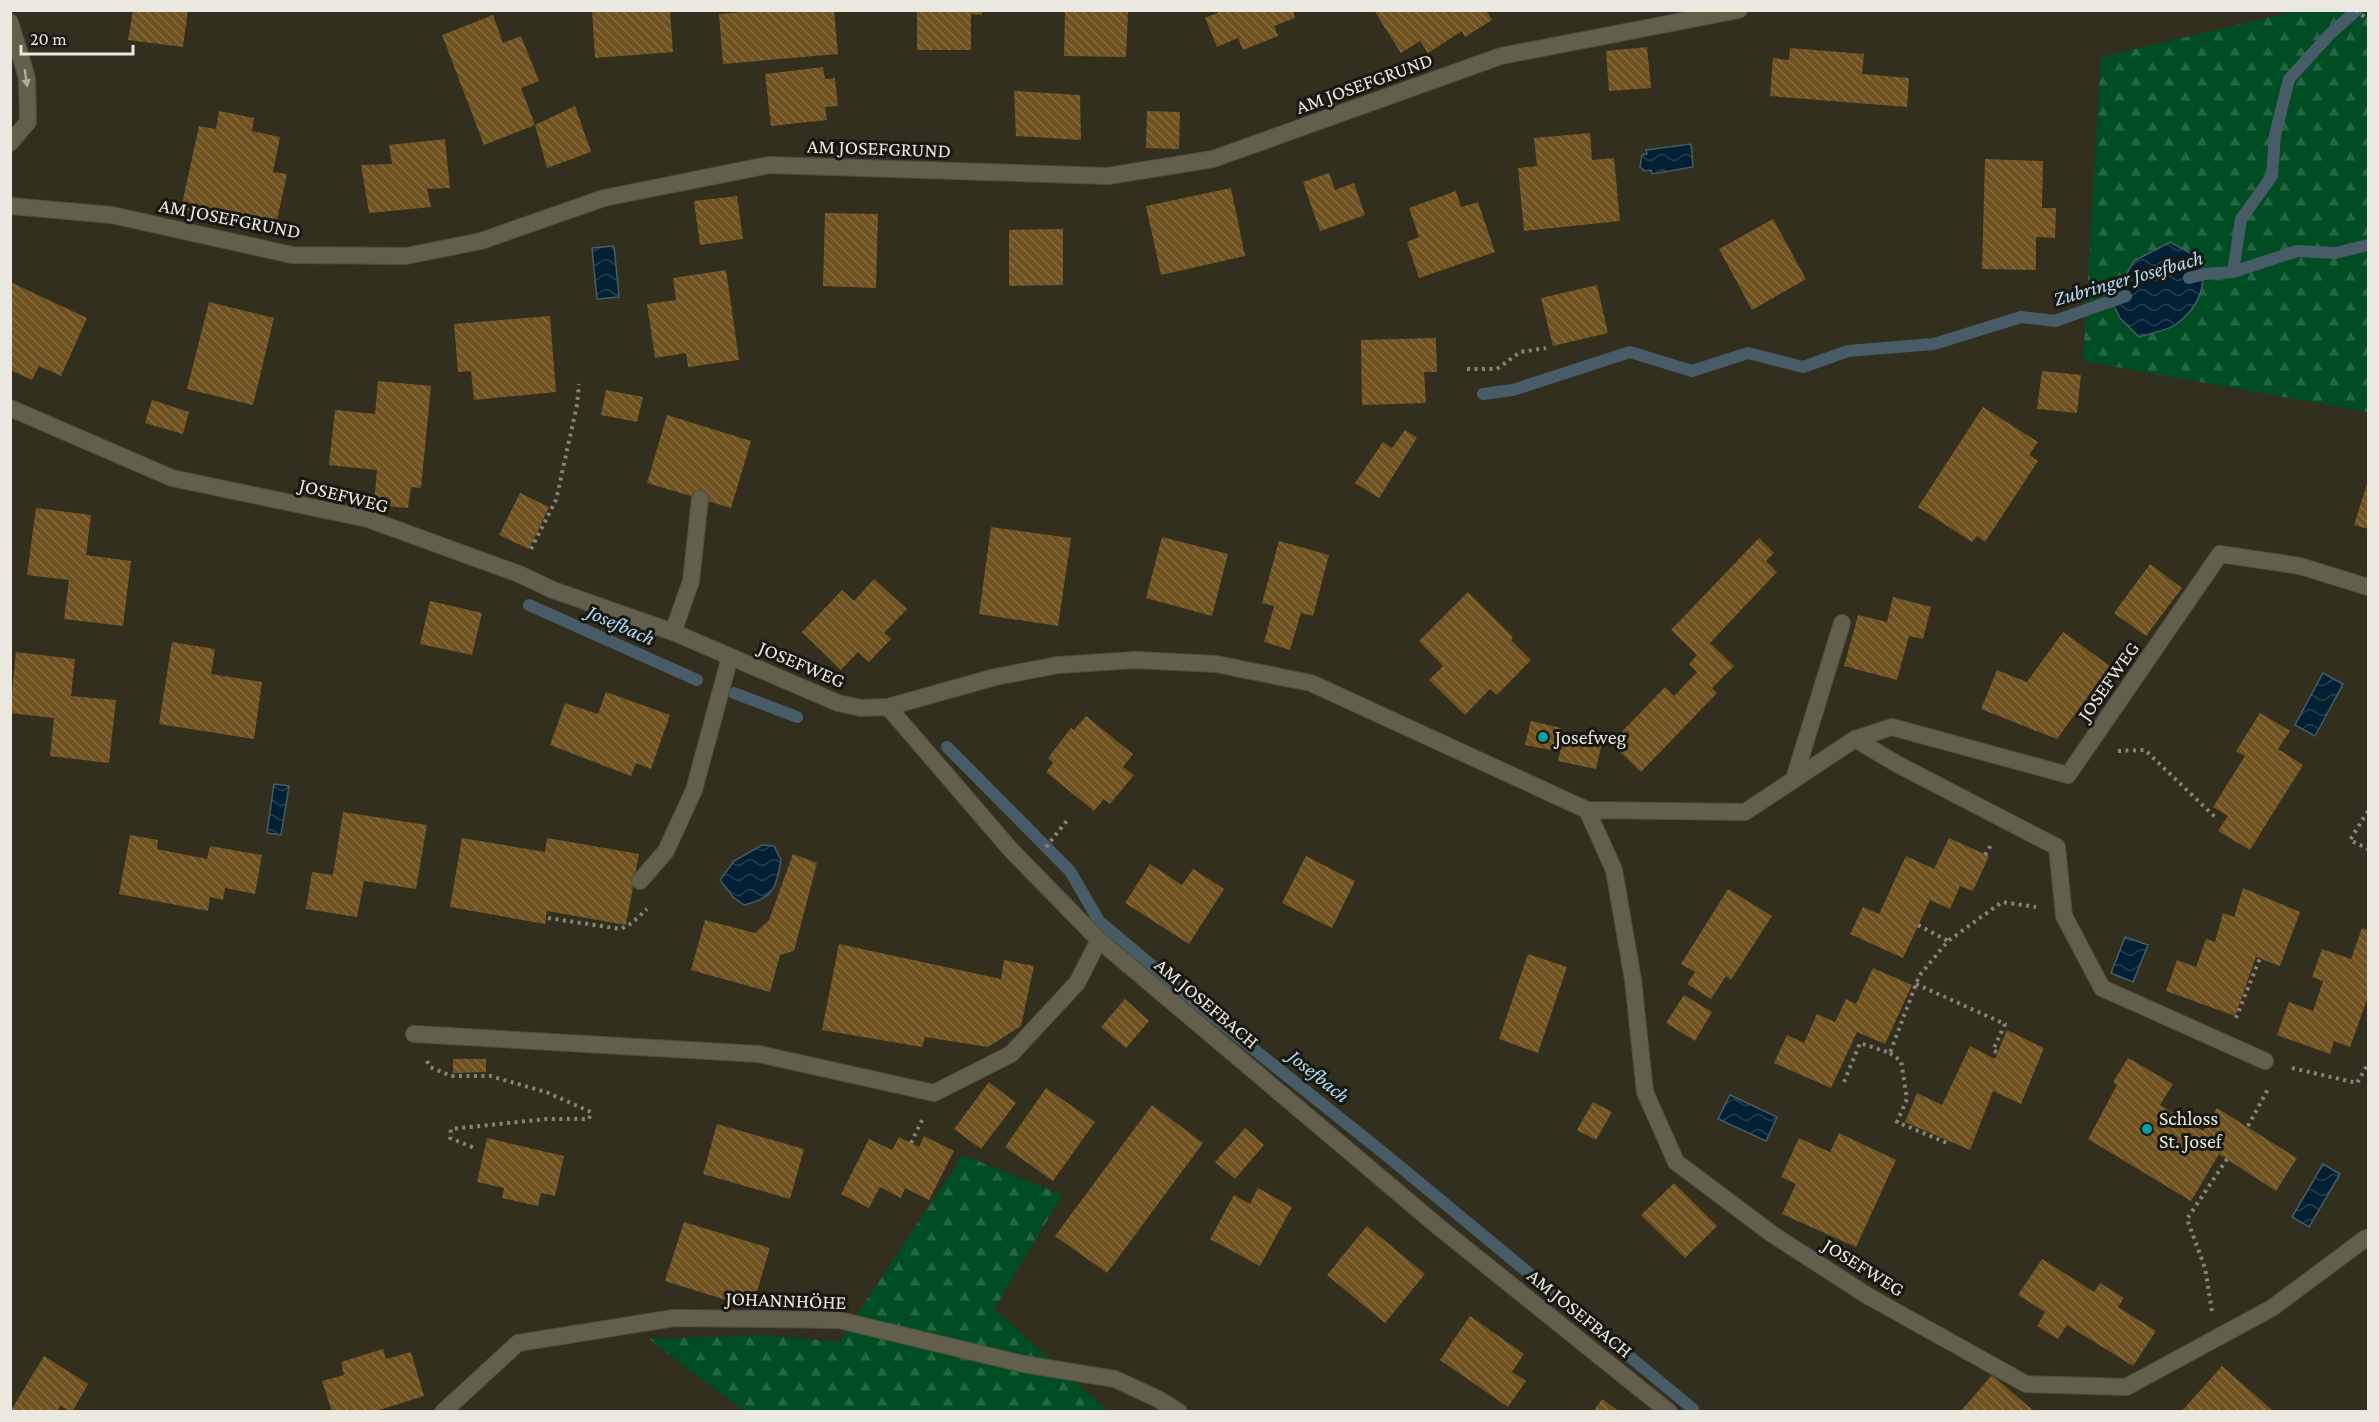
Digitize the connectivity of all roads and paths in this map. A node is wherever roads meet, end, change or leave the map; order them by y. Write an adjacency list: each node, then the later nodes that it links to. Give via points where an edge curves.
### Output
1 (1739, 10): 6 (street, AM JOSEFGRUND, via 1502,56 1213,159 1108,176 769,165 604,198 481,241 406,256 292,255 112,215)
2 (2356, 10): 3 (path)
3 (2366, 19)
4 (10, 22): 5 (street, one-way to 5, via 27,78 28,122)
5 (10, 143)
6 (10, 206)
7 (1546, 348): 8 (path, via 1520,352 1497,369)
8 (1467, 369)
9 (579, 384): 12 (path, via 556,500)
10 (10, 408): 12 (street, JOSEFWEG, via 172,478 368,519)
11 (700, 499): 15 (street, via 691,581)
12 (519, 574): 15 (street, JOSEFWEG)
13 (2368, 587): 19 (street, JOSEFWEG, via 2300,566 2220,554)
14 (1842, 623): 20 (street)
15 (672, 632): 16 (street, JOSEFWEG)
16 (730, 657): 17 (street, JOSEFWEG, via 838,703 861,708); 27 (street, via 694,790 666,851)
17 (888, 707): 21 (street, JOSEFWEG, via 995,677 1058,665 1136,660 1216,664 1311,682); 30 (street, AM JOSEFBACH, via 1011,850)
18 (1855, 738): 19 (street, JOSEFWEG, via 1892,727 2068,775); 20 (street, JOSEFWEG); 28 (street, via 2057,848)
19 (2084, 752): 24 (path, via 2145,750)
20 (1794, 778): 21 (street, JOSEFWEG, via 1745,812)
21 (1587, 810): 46 (street, JOSEFWEG, via 1614,870 1633,980 1645,1092 1676,1162 1772,1234 1868,1296 2026,1384 2126,1387)
22 (2368, 811): 26 (path, via 2350,840)
23 (1069, 818): 25 (path)
24 (2216, 818)
25 (1049, 843)
26 (2368, 849)
27 (640, 881)
28 (2064, 910): 31 (path, via 2001,902); 35 (street, via 2102,987)
29 (1918, 924): 31 (path)
30 (1099, 940): 34 (street, via 1077,983 1011,1054 934,1093 759,1054); 49 (street, AM JOSEFBACH, via 1440,1228)
31 (1948, 941): 33 (path)
32 (2260, 958): 35 (path)
33 (1916, 984): 36 (path); 37 (path, via 2005,1024 1993,1050)
34 (417, 1034): 43 (path, via 430,1067 451,1076 490,1076 546,1092 591,1112 589,1119 546,1119 451,1129 450,1138)
35 (2226, 1044): 38 (street)
36 (1890, 1053): 40 (path, via 1860,1043); 42 (path, via 1901,1061 1907,1099 1897,1122 1947,1143)
37 (1998, 1053)
38 (2267, 1062): 39 (path, via 2357,1083); 41 (path, via 2270,1086)
39 (2368, 1064)
40 (1844, 1082)
41 (2248, 1126)
42 (1948, 1140)
43 (477, 1149)
44 (2227, 1159): 46 (path, via 2187,1219 2205,1268)
45 (2366, 1238): 46 (street, JOSEFWEG, via 2272,1308)
46 (2217, 1338)
47 (443, 1412): 48 (street, JOHANNHÖHE, via 518,1343 674,1317 839,1320 1023,1364 1115,1379)
48 (1179, 1412)
49 (1669, 1412)

